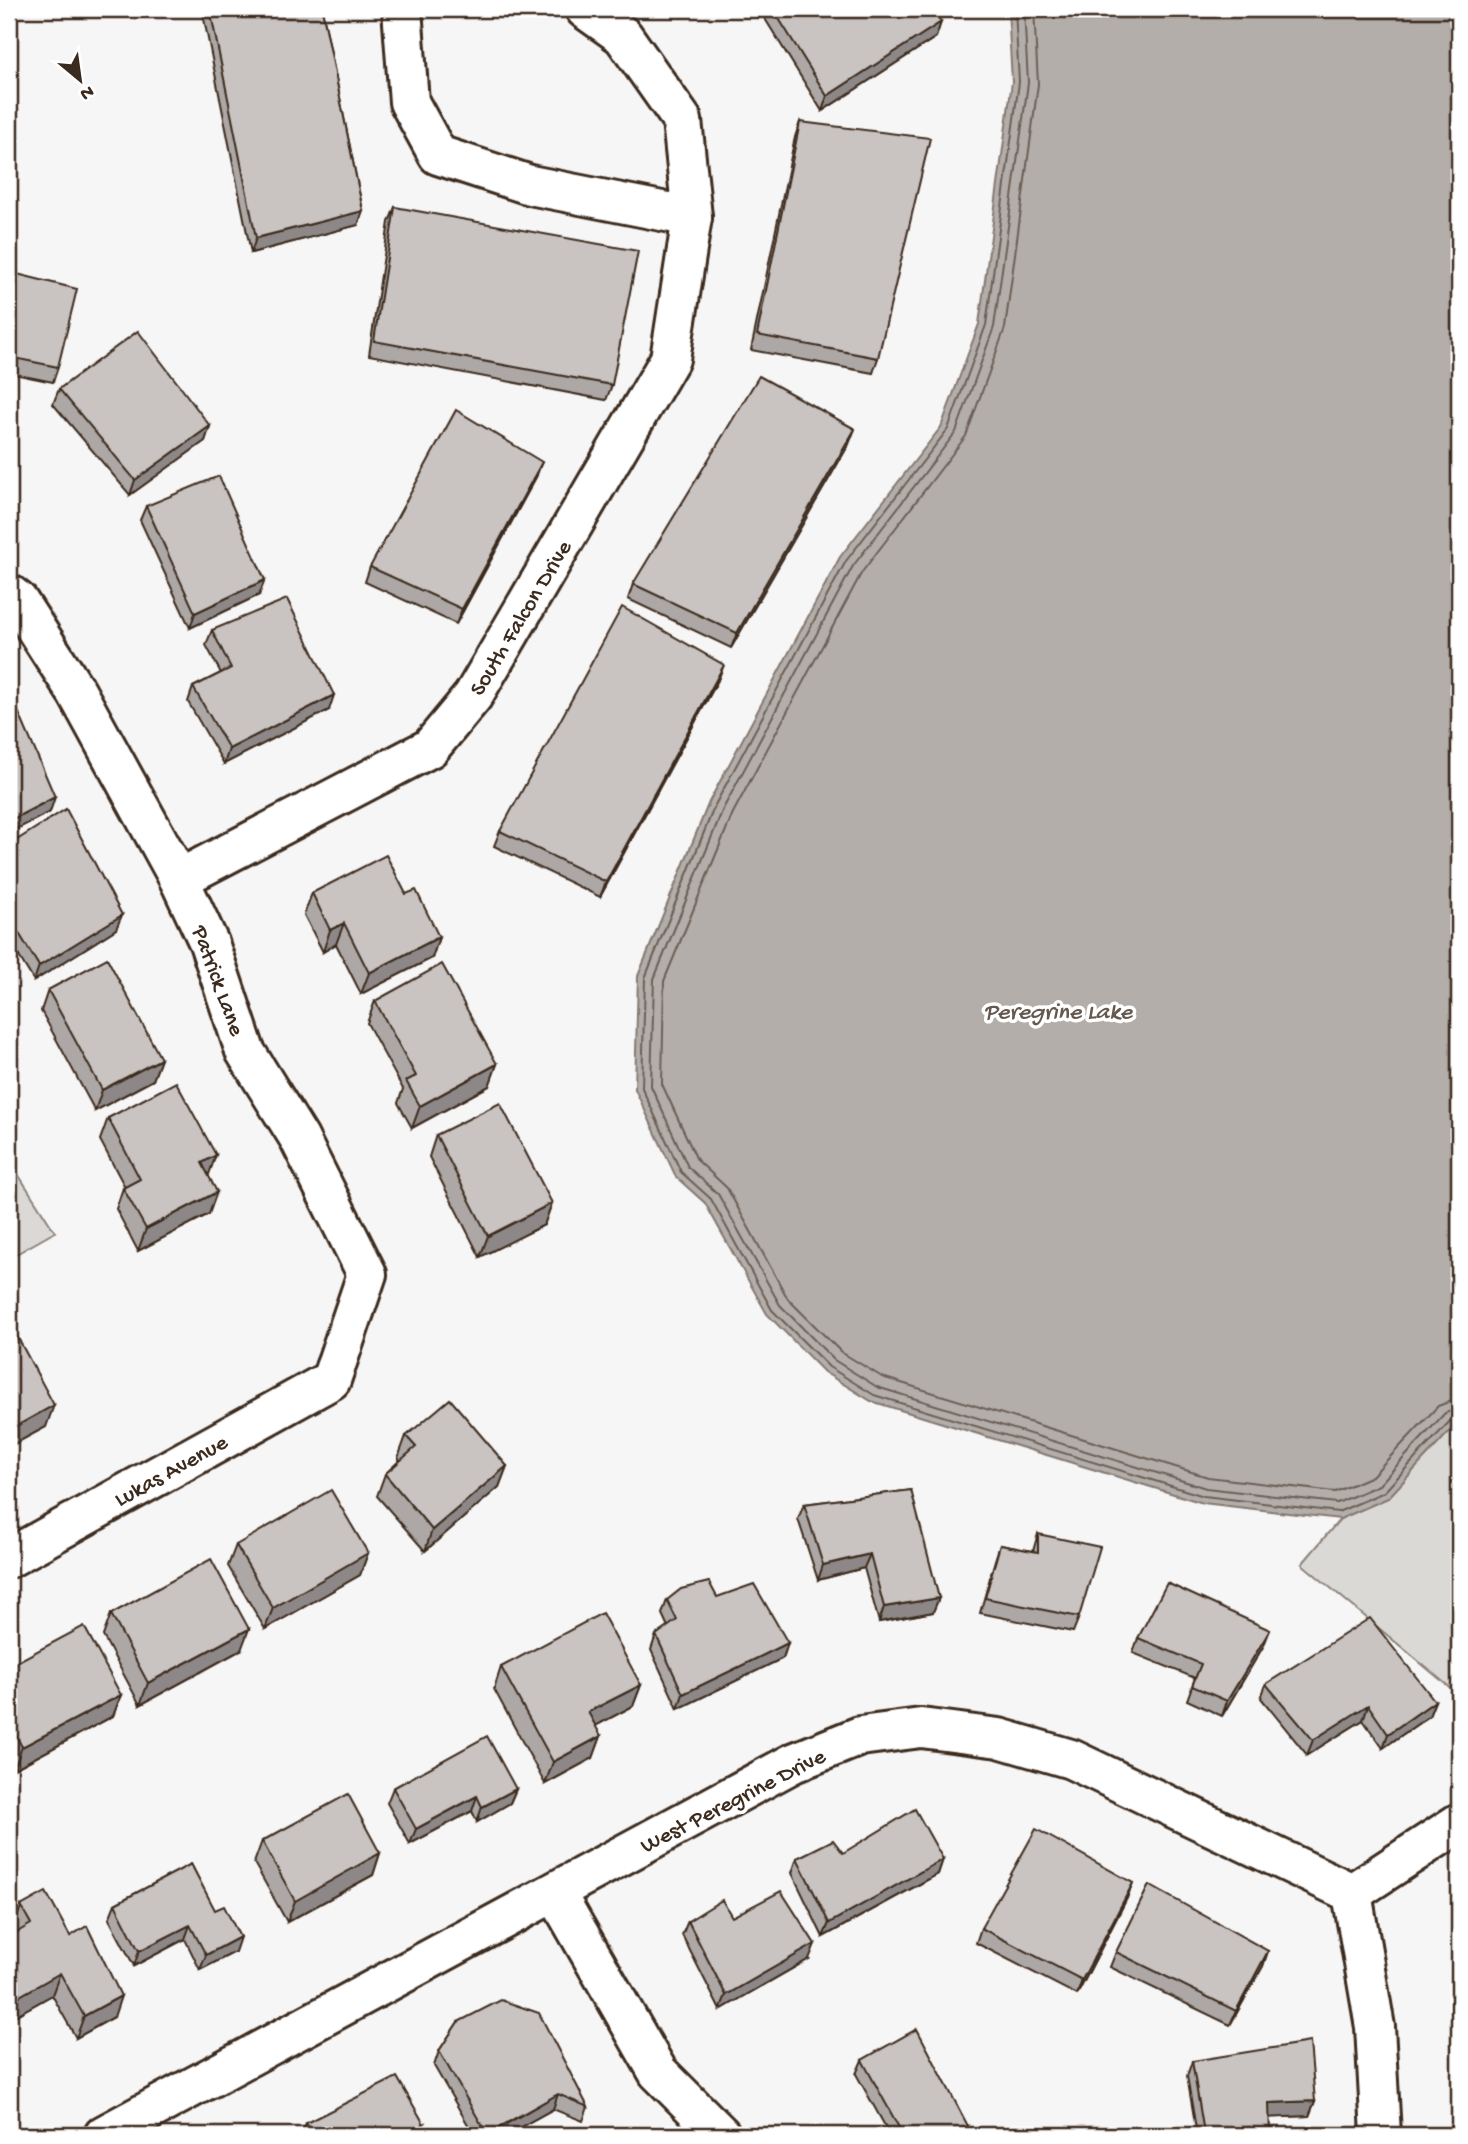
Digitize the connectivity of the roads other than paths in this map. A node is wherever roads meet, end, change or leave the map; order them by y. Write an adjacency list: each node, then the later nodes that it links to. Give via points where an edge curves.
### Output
1 (402, 9): 3 (street, via 409,102 438,155 530,185)
2 (585, 9): 3 (street, South Falcon Drive, via 623,36 682,120)
3 (692, 217): 5 (street, South Falcon Drive, via 670,359 473,696 430,748)
4 (9, 594): 5 (street, Patrick Lane, via 77,693)
5 (178, 879): 6 (street, Patrick Lane, via 209,943 245,1051 299,1138 367,1274)
6 (331, 1380): 7 (street, Lukas Avenue)
7 (9, 1558)
8 (1459, 1823): 10 (street)
9 (555, 1892): 10 (street, West Peregrine Drive, via 793,1763 860,1737 921,1727 999,1738 1071,1759); 11 (street, West Peregrine Drive); 12 (street, via 658,2072)
10 (1352, 1893): 13 (street, via 1375,2027)
11 (104, 2135)
12 (721, 2135)
13 (1381, 2135)

